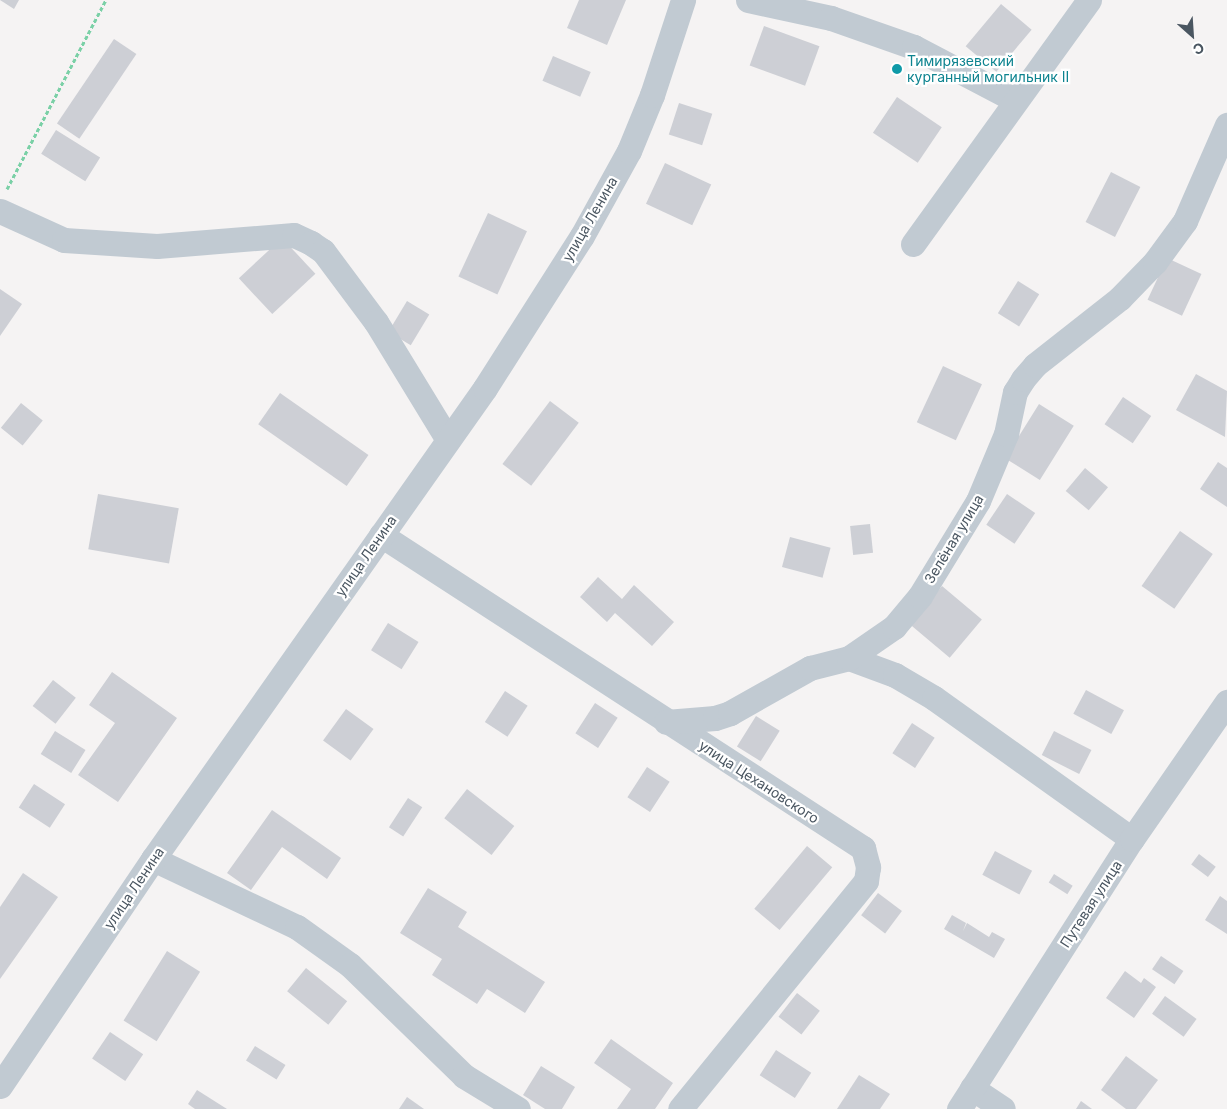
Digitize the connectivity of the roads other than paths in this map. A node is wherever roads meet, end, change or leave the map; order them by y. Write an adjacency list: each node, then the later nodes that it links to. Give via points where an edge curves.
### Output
1 (683, 0): 8 (street, улица Ленина, via 652,95 610,188 496,372)
2 (748, 0): 4 (street, via 831,18 914,47)
3 (1089, 0): 4 (street)
4 (1015, 100): 7 (street)
5 (1227, 125): 10 (street, Зелёная улица, via 1185,221 1155,262 1120,298 1035,365 1023,379 1015,392 1006,434 978,501 920,596 894,626)
6 (2, 203): 8 (street, via 64,240 157,246 294,234 311,243 323,251 376,322)
7 (913, 244)
8 (448, 440): 9 (street, улица Ленина)
9 (381, 535): 12 (street, улица Цехановского); 14 (street, улица Ленина)
10 (849, 658): 12 (street, Зелёная улица, via 810,668 722,715); 13 (street, via 895,674 934,698)
11 (1227, 702): 13 (street, Путевая улица)
12 (666, 722): 18 (street, улица Цехановского, via 863,848 868,867 866,881)
13 (1132, 839): 16 (street, Путевая улица)
14 (153, 859): 15 (street, улица Ленина); 17 (street, via 297,927 350,965 464,1076)
15 (2, 1079)
16 (972, 1088): 19 (street, Путевая улица); 20 (street)
17 (518, 1109)
18 (680, 1109)
19 (959, 1109)
20 (1003, 1109)

